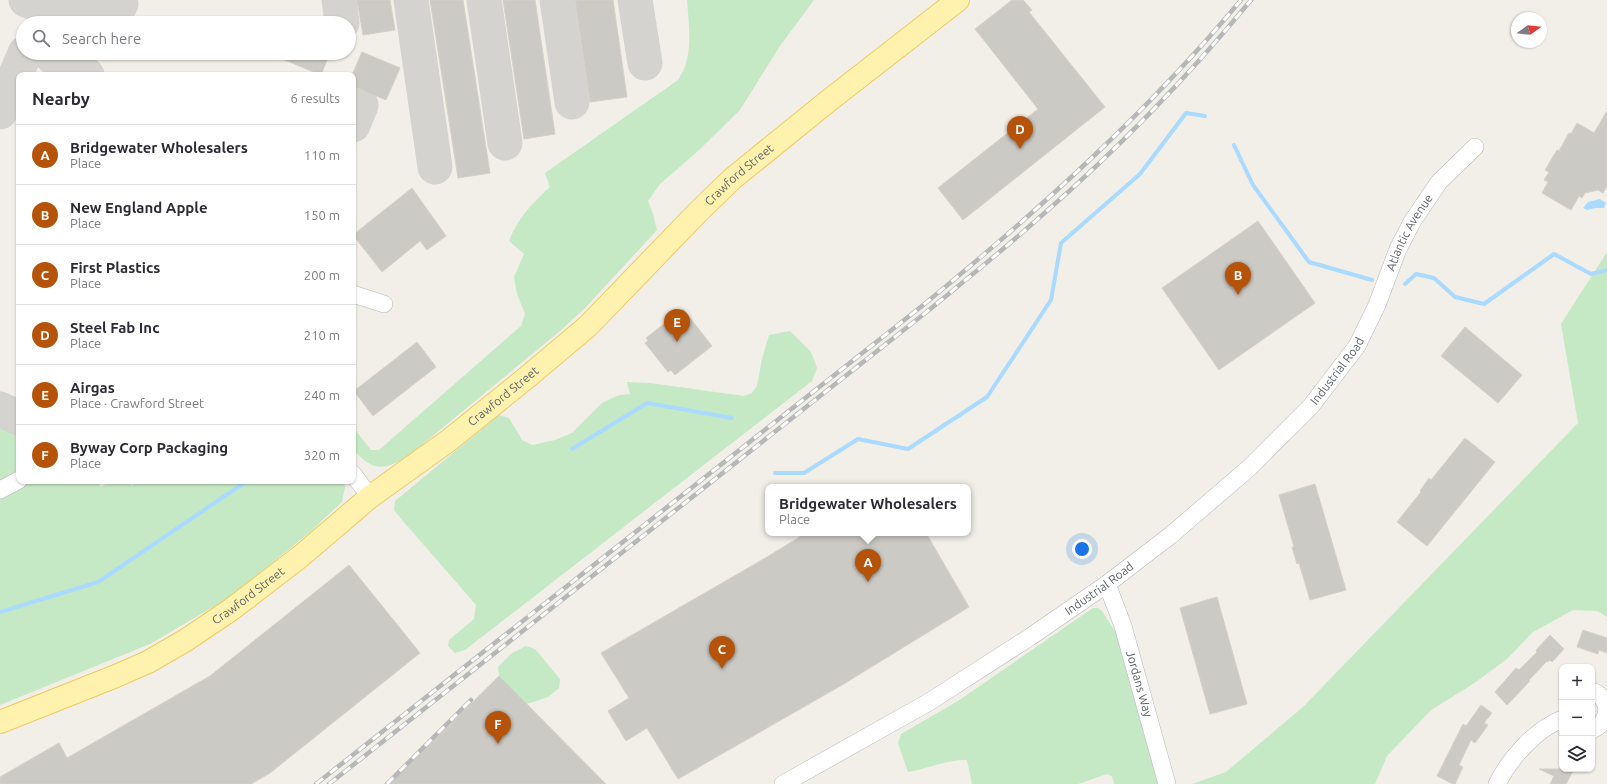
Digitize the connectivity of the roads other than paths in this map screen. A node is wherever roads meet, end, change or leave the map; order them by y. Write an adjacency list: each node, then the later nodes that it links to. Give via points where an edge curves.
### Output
1 (958, 0): 9 (main road, Crawford Street, via 732,179 588,326 454,436)
2 (1475, 147): 5 (street, Atlantic Avenue, via 1439,182 1404,235)
3 (356, 295): 4 (street)
4 (384, 304)
5 (1365, 331): 10 (street, Industrial Road, via 1357,346 1311,406 1269,449 1189,521)
6 (356, 478): 9 (street)
7 (16, 482): 8 (street)
8 (0, 490)
9 (370, 497): 14 (main road, Crawford Street, via 302,556 232,610 186,640 122,674)
10 (1106, 584): 16 (street, Industrial Road, via 956,686); 17 (street, Jordans Way, via 1123,626)
11 (1595, 693): 12 (street, via 1605,701)
12 (1607, 708): 15 (street, via 1604,721)
13 (1559, 721): 18 (street, via 1531,739)
14 (0, 722)
15 (1595, 728)
16 (787, 783)
17 (1167, 784)
18 (1497, 784)

